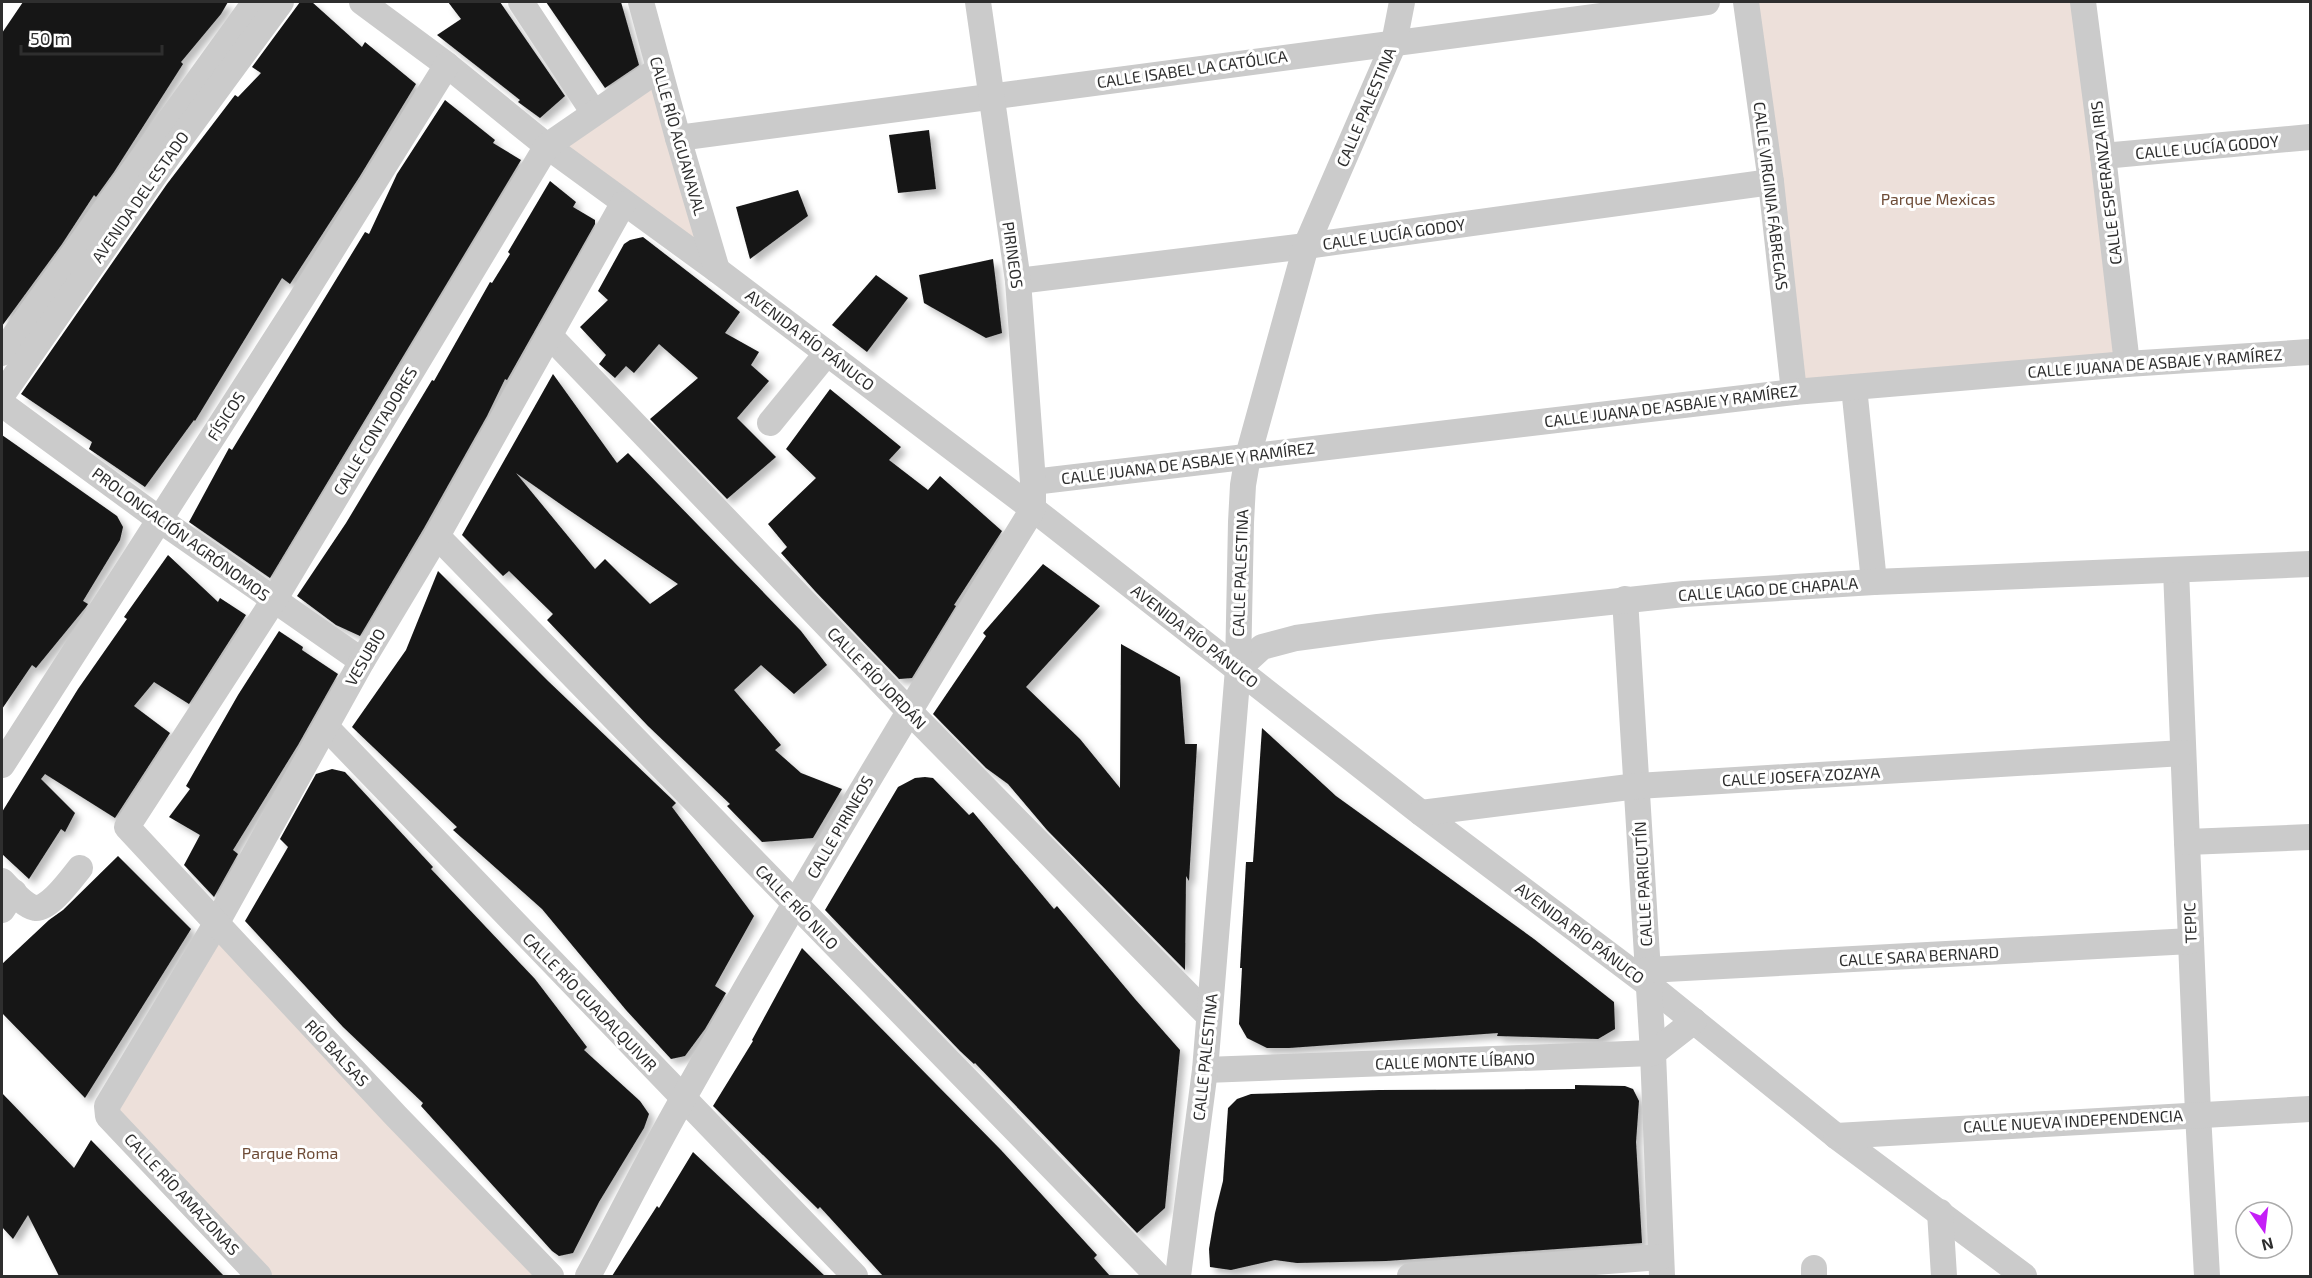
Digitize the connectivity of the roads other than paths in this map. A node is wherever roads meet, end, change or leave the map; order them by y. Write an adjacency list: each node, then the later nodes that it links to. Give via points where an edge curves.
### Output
1 (255, 2): 27 (street, AVENIDA DEL ESTADO)
2 (281, 2): 32 (street, AVENIDA DEL ESTADO)
3 (362, 2): 12 (street, AVENIDA RÍO PÁNUCO)
4 (521, 2): 15 (street)
5 (641, 2): 13 (street, CALLE RÍO AGUANAVAL)
6 (978, 2): 14 (street, PIRINEOS)
7 (1402, 2): 11 (street, CALLE PALESTINA)
8 (1707, 2): 11 (street, CALLE ISABEL LA CATÓLICA)
9 (1746, 2): 20 (street, CALLE VIRGINIA FÁBREGAS)
10 (2083, 2): 19 (street, CALLE ESPERANZA IRIS)
11 (1394, 43): 14 (street, CALLE ISABEL LA CATÓLICA); 22 (street, CALLE PALESTINA)
12 (447, 65): 18 (street, AVENIDA RÍO PÁNUCO); 38 (street, FÍSICOS)
13 (659, 69): 15 (street, CALLE CONTADORES); 17 (street, CALLE RÍO AGUANAVAL)
14 (990, 96): 17 (street, CALLE ISABEL LA CATÓLICA); 24 (street, PIRINEOS)
15 (594, 113): 18 (street, CALLE CONTADORES)
16 (2310, 137): 19 (street, CALLE LUCÍA GODOY)
17 (678, 138): 23 (street, CALLE RÍO AGUANAVAL)
18 (547, 146): 21 (street, AVENIDA RÍO PÁNUCO); 44 (street, CALLE CONTADORES)
19 (2103, 156): 29 (street, CALLE ESPERANZA IRIS)
20 (1771, 182): 22 (street, CALLE LUCÍA GODOY); 31 (street, CALLE VIRGINIA FÁBREGAS)
21 (623, 204): 23 (street, AVENIDA RÍO PÁNUCO); 25 (street, VESUBIO)
22 (1306, 246): 24 (street, CALLE LUCÍA GODOY); 35 (street, CALLE PALESTINA)
23 (717, 270): 28 (street, AVENIDA RÍO PÁNUCO)
24 (1017, 280): 36 (street, PIRINEOS)
25 (549, 335): 39 (street, VESUBIO); 47 (street, CALLE RÍO JORDÁN)
26 (2310, 352): 29 (street, CALLE JUANA DE ASBAJE Y RAMÍREZ)
27 (2, 353)
28 (827, 353): 34 (street); 37 (street, AVENIDA RÍO PÁNUCO)
29 (2127, 364): 30 (street, CALLE JUANA DE ASBAJE Y RAMÍREZ)
30 (1854, 387): 31 (street, CALLE JUANA DE ASBAJE Y RAMÍREZ); 42 (street)
31 (1794, 392): 35 (street, CALLE JUANA DE ASBAJE Y RAMÍREZ)
32 (2, 394)
33 (2, 404): 38 (street, PROLONGACIÓN AGRÓNOMOS)
34 (770, 423)
35 (1248, 456): 36 (street, CALLE JUANA DE ASBAJE Y RAMÍREZ); 46 (street, CALLE PALESTINA, via 1241,522)
36 (1033, 482): 37 (street, PIRINEOS)
37 (1033, 509): 46 (street, AVENIDA RÍO PÁNUCO); 47 (street, CALLE PIRINEOS)
38 (160, 520): 44 (street, PROLONGACIÓN AGRÓNOMOS); 50 (street, FÍSICOS)
39 (437, 536): 45 (street, VESUBIO); 58 (street, CALLE RÍO NILO)
40 (2310, 564): 41 (street, CALLE LAGO DE CHAPALA)
41 (2176, 570): 42 (street, CALLE LAGO DE CHAPALA); 49 (street, TEPIC)
42 (1874, 582): 43 (street, CALLE LAGO DE CHAPALA)
43 (1625, 599): 46 (street, CALLE LAGO DE CHAPALA, via 1296,638 1262,647); 51 (street, CALLE PARICUTÍN)
44 (274, 600): 45 (street, PROLONGACIÓN AGRÓNOMOS); 53 (street, CALLE CONTADORES)
45 (362, 661): 48 (street, VESUBIO)
46 (1238, 669): 52 (street, AVENIDA RÍO PÁNUCO); 62 (street, CALLE PALESTINA)
47 (909, 711): 58 (street, CALLE PIRINEOS); 62 (street, CALLE RÍO JORDÁN)
48 (326, 727): 59 (street, VESUBIO); 66 (street, CALLE RÍO GUADALQUIVIR)
49 (2182, 753): 51 (street, CALLE JOSEFA ZOZAYA); 55 (street, TEPIC)
50 (2, 765)
51 (1637, 786): 52 (street, CALLE JOSEFA ZOZAYA); 61 (street, CALLE PARICUTÍN)
52 (1421, 813): 61 (street, AVENIDA RÍO PÁNUCO)
53 (127, 827): 59 (street, RÍO BALSAS)
54 (2310, 837): 55 (street)
55 (2187, 842): 60 (street, TEPIC)
56 (80, 868): 57 (street, via 46,906 36,908)
57 (6, 895)
58 (794, 905): 66 (street, CALLE PIRINEOS); 77 (street, CALLE RÍO NILO)
59 (216, 924): 68 (street, VESUBIO); 74 (street, RÍO BALSAS)
60 (2190, 941): 61 (street, CALLE SARA BERNARD); 69 (street, TEPIC)
61 (1648, 977): 63 (street, AVENIDA RÍO PÁNUCO); 64 (street, CALLE PARICUTÍN)
62 (1209, 1016): 65 (street, CALLE PALESTINA)
63 (1694, 1021): 64 (street); 70 (street, AVENIDA RÍO PÁNUCO)
64 (1653, 1053): 65 (street, CALLE MONTE LÍBANO); 72 (street, CALLE PARICUTÍN)
65 (1205, 1070): 78 (street, CALLE PALESTINA)
66 (683, 1099): 75 (street, CALLE PIRINEOS); 76 (street, CALLE RÍO GUADALQUIVIR)
67 (2310, 1109): 69 (street, CALLE NUEVA INDEPENDENCIA)
68 (106, 1110): 73 (street, CALLE RÍO AMAZONAS)
69 (2198, 1114): 70 (street, CALLE NUEVA INDEPENDENCIA); 82 (street, TEPIC)
70 (1836, 1136): 71 (street, AVENIDA RÍO PÁNUCO)
71 (1940, 1212): 80 (street); 81 (street, AVENIDA RÍO PÁNUCO)
72 (1662, 1267): 79 (street)
73 (259, 1276)
74 (551, 1276)
75 (588, 1276)
76 (855, 1276)
77 (1158, 1276)
78 (1178, 1276)
79 (1410, 1276)
80 (1944, 1276)
81 (2024, 1276)
82 (2207, 1276)

